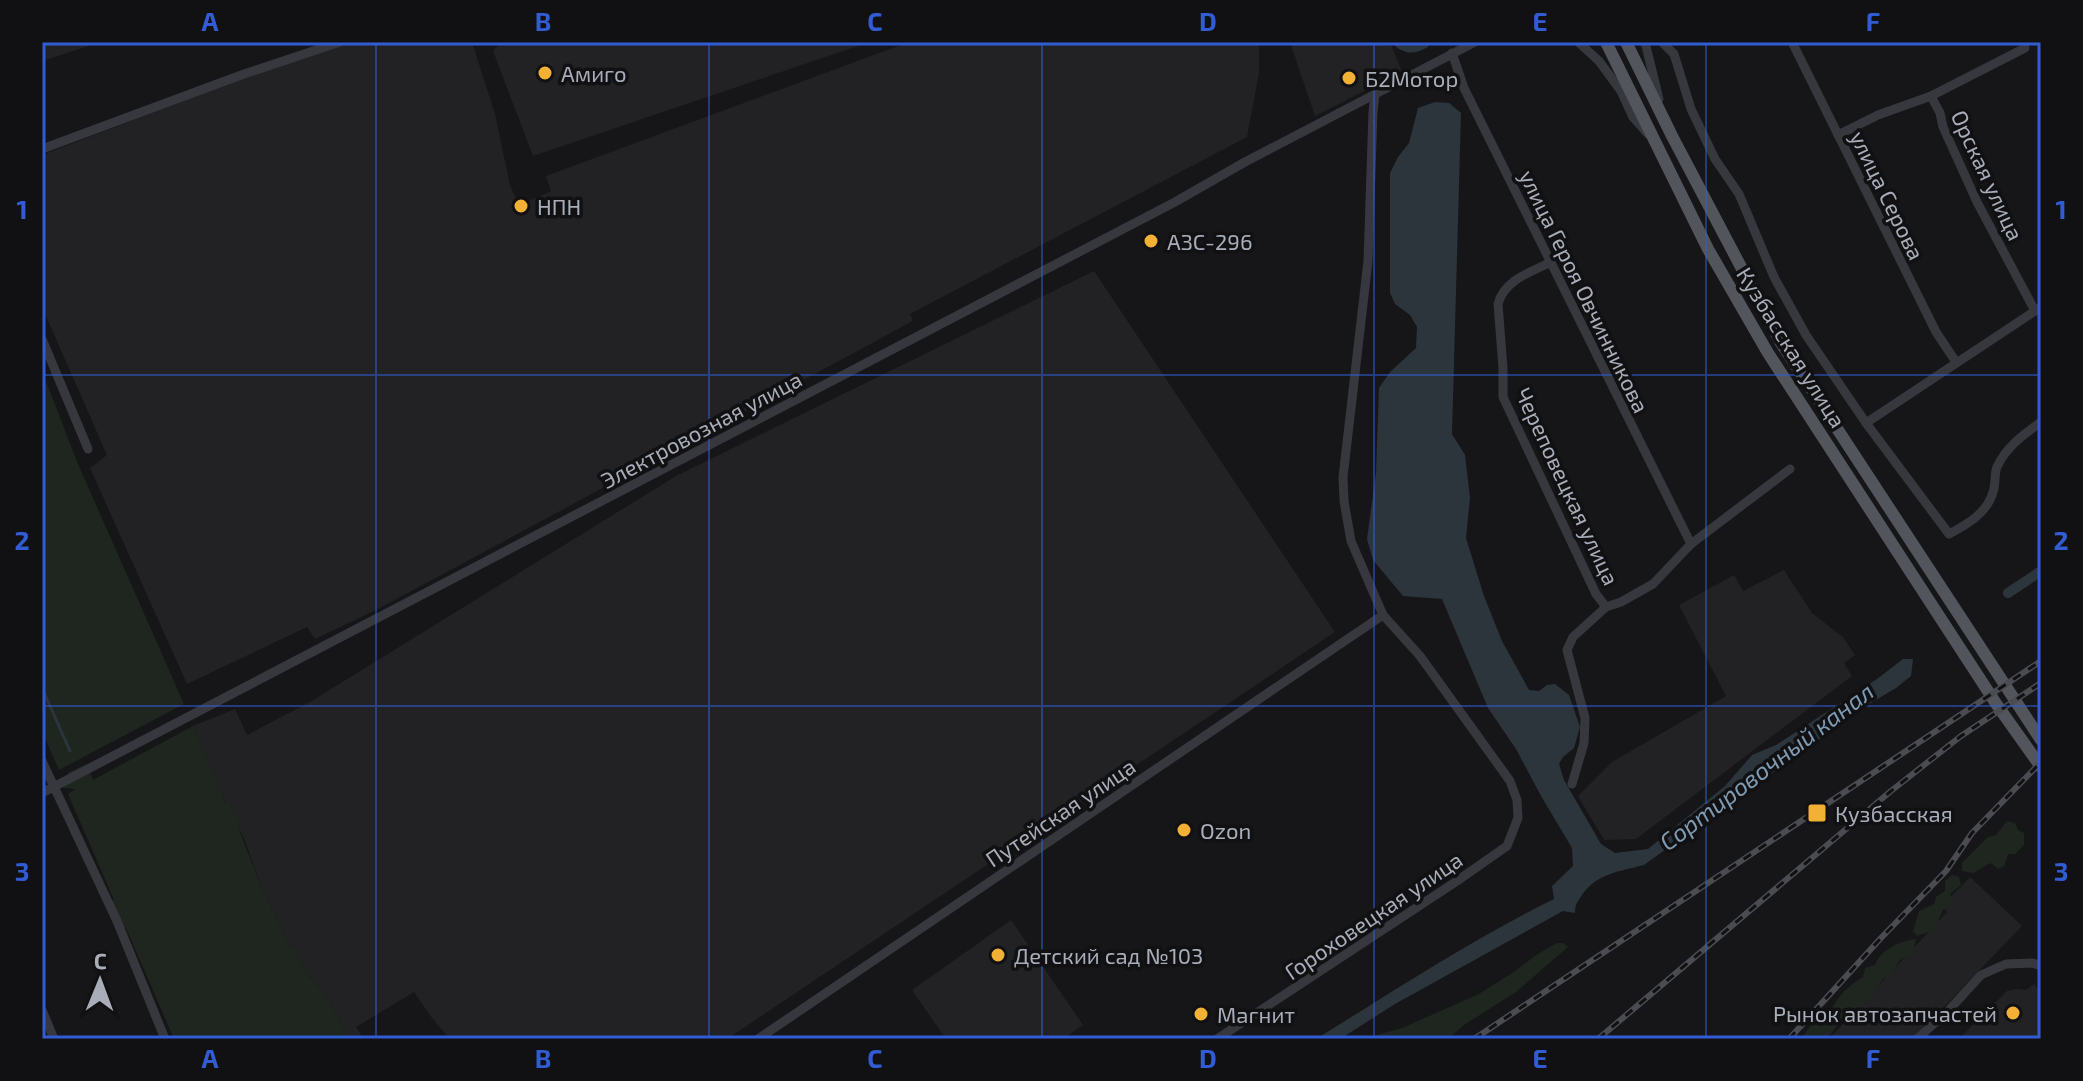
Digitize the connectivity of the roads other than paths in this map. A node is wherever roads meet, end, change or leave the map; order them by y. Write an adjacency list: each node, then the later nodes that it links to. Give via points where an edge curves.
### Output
1 (340, 42): 16 (street)
2 (1475, 42): 10 (street, Электровозная улица)
3 (1578, 42): 15 (street, via 1599,61)
4 (1606, 42): 15 (main road, Кузбасская улица)
5 (1626, 42): 14 (main road, Кузбасская улица)
6 (1645, 42): 14 (street)
7 (1662, 42): 22 (street, Кузбасская улица, via 1674,54 1691,109 1739,194 1783,296)
8 (1792, 42): 13 (street, улица Серова)
9 (2025, 48): 12 (street)
10 (1452, 53): 11 (street, Электровозная улица); 17 (street, улица Героя Овчинникова, via 1464,88)
11 (1375, 94): 27 (street, via 1368,261 1344,501 1351,541); 32 (street, Электровозная улица)
12 (1931, 96): 13 (street); 18 (street, Орская улица, via 1977,202)
13 (1838, 135): 20 (street, улица Серова)
14 (1672, 136): 28 (main road, Кузбасская улица, via 1781,343)
15 (1655, 143): 30 (main road, Кузбасская улица, via 1768,353)
16 (42, 149)
17 (1551, 262): 25 (street, улица Героя Овчинникова); 26 (street, Череповецкая улица, via 1513,281 1500,295 1503,397)
18 (2038, 309): 20 (street)
19 (42, 339): 23 (street)
20 (1956, 362): 22 (street)
21 (2041, 422): 22 (street, Кузбасская улица, via 2006,453 1984,508 1949,534)
22 (1866, 423)
23 (88, 449)
24 (1790, 469): 25 (street)
25 (1691, 544): 26 (street, via 1653,584)
26 (1606, 607): 31 (street, via 1573,637 1567,650 1585,718)
27 (1383, 615): 38 (street, Путейская улица); 39 (street, Гороховецкая улица, via 1420,656 1510,781 1518,818 1507,846)
28 (2041, 740)
29 (42, 761): 32 (street)
30 (2041, 767)
31 (1572, 784)
32 (53, 787): 33 (street, Электровозная улица); 37 (street, via 117,921)
33 (42, 793)
34 (2041, 966): 40 (street, via 2006,964 1981,975)
35 (42, 1010): 36 (street)
36 (54, 1039)
37 (165, 1039)
38 (758, 1039)
39 (1217, 1039)
40 (1917, 1039)

